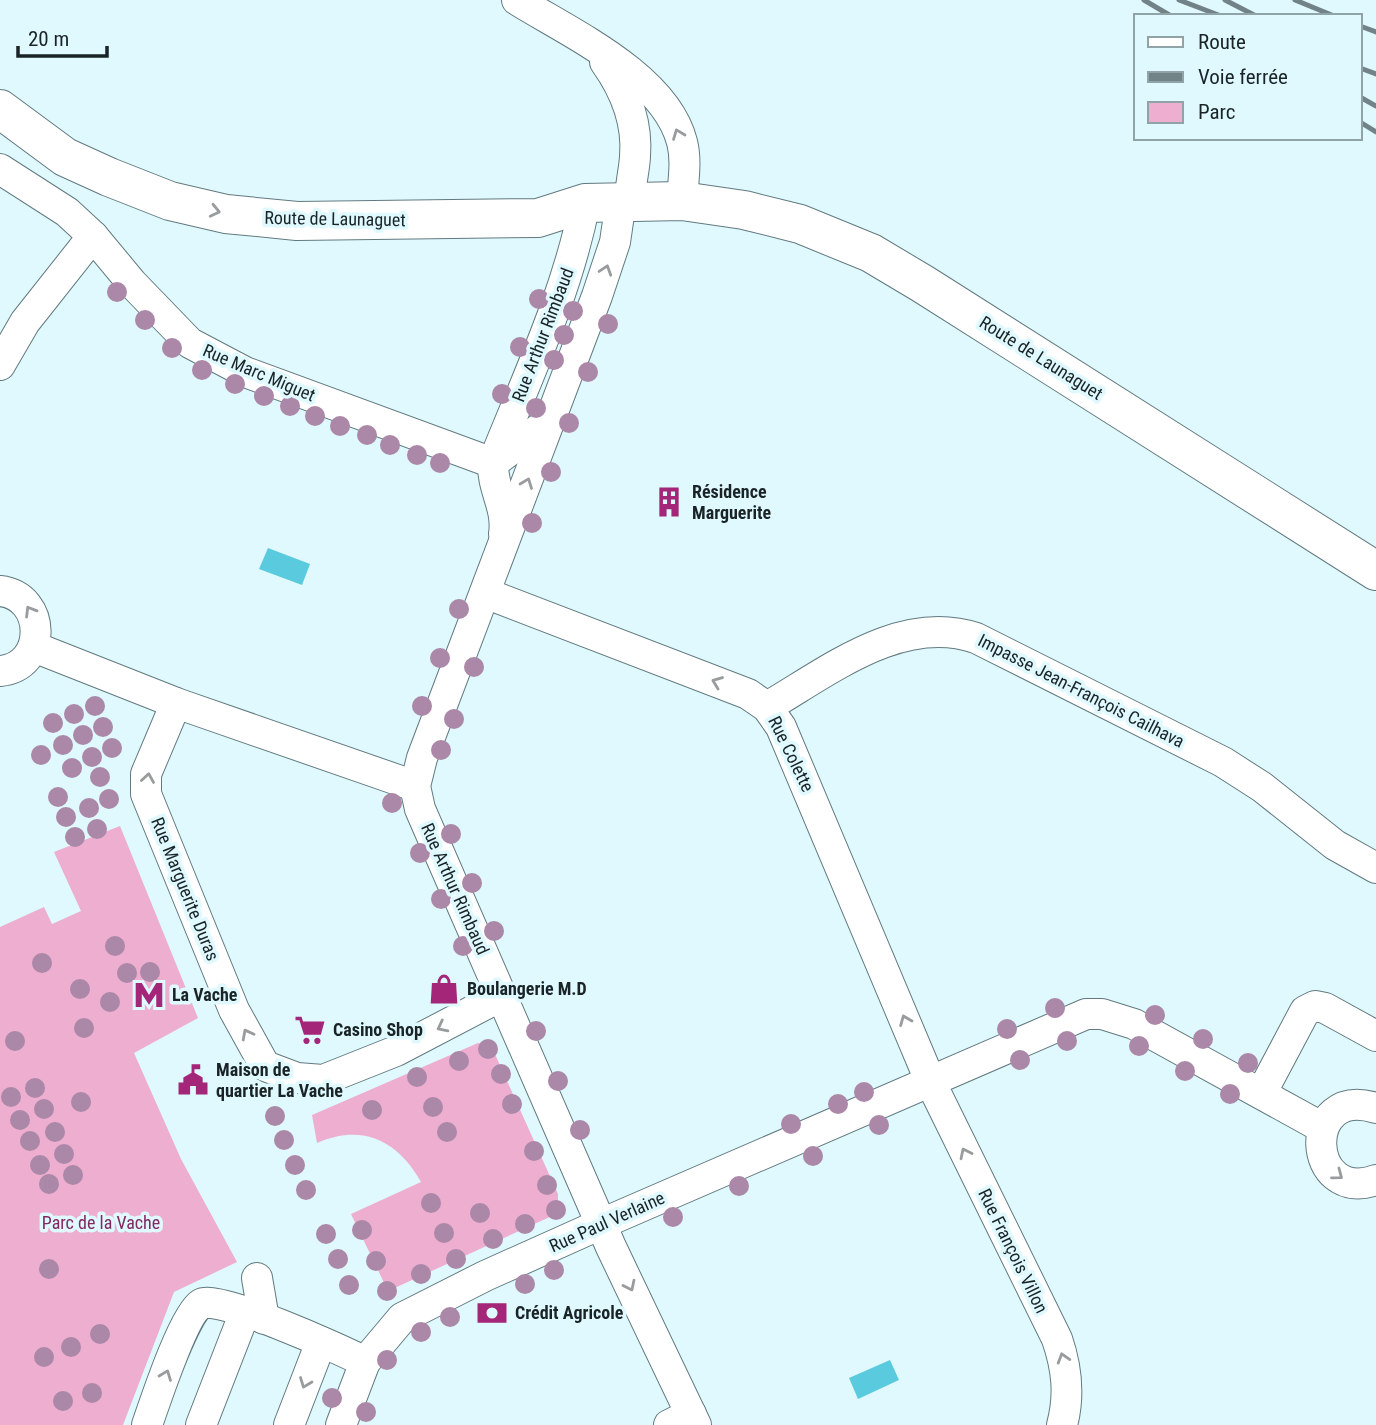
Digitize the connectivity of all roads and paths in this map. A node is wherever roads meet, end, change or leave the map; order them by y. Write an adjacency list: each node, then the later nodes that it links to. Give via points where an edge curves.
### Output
1 (517, 0): 2 (street)
2 (592, 46): 5 (street, one-way to 2, via 685,161 673,120 644,85); 6 (street, via 620,85 630,112 635,158 630,177)
3 (11, 116): 6 (main road, Route de Launaguet, via 157,171 229,189 347,199 538,195)
4 (0, 169): 7 (street, Rue Marc Miguet, via 67,212)
5 (682, 201): 6 (main road, Route de Launaguet); 12 (main road, Route de Launaguet, via 774,216 871,253)
6 (612, 202): 9 (street, Rue Arthur Rimbaud, one-way to 6, via 615,242); 10 (street, Rue Arthur Rimbaud, via 575,252)
7 (93, 236): 8 (street, via 25,322); 10 (street, Rue Marc Miguet, via 168,322 212,356)
8 (0, 365)
9 (551, 420): 10 (street, Rue Arthur Rimbaud); 11 (street, Rue Arthur Rimbaud, one-way to 9)
10 (493, 463): 11 (street, Rue Arthur Rimbaud, via 504,507)
11 (502, 547): 14 (street, Rue Arthur Rimbaud)
12 (1376, 571)
13 (0, 591): 15 (street, one-way to 13, via 36,620 30,608 21,598)
14 (485, 593): 18 (street, Rue Colette, one-way to 14, via 748,694); 19 (street, Rue Arthur Rimbaud)
15 (34, 647): 16 (street, via 17,666); 17 (street)
16 (0, 671)
17 (176, 703): 19 (street); 21 (street, Rue Marguerite Duras, one-way to 17, via 396,1051 323,1080 297,1078 265,1066 234,1010 146,794 146,774)
18 (767, 706): 20 (street, Impasse Jean-François Cailhava, via 899,636 956,631 1223,762 1335,845); 23 (street, Rue Colette, one-way to 18, via 838,856 781,727)
19 (415, 786): 21 (street, Rue Arthur Rimbaud, via 420,809)
20 (1376, 867)
21 (503, 995): 28 (street, Rue Arthur Rimbaud)
22 (1376, 1036): 24 (street, via 1325,1008 1305,1011)
23 (931, 1083): 24 (street, via 1070,1019 1102,1014 1134,1024); 28 (street, Rue Paul Verlaine); 38 (street, Rue François Villon, one-way to 23, via 1067,1368 1057,1339)
24 (1262, 1093): 26 (street)
25 (1376, 1108): 26 (street, via 1352,1105 1340,1109)
26 (1323, 1128): 27 (street, one-way to 27, via 1321,1154 1336,1175 1348,1182)
27 (1376, 1180)
28 (601, 1224): 32 (street, Rue Paul Verlaine, via 402,1318); 33 (street, one-way to 33)
29 (257, 1278): 30 (street)
30 (255, 1316): 31 (street); 34 (street, one-way to 30, via 190,1315 200,1304 214,1301); 35 (street)
31 (321, 1342): 32 (street); 36 (street, one-way to 36)
32 (365, 1362): 37 (street, Rue Paul Verlaine)
33 (685, 1421)
34 (147, 1425)
35 (201, 1425)
36 (289, 1425)
37 (341, 1425)
38 (1062, 1425)

